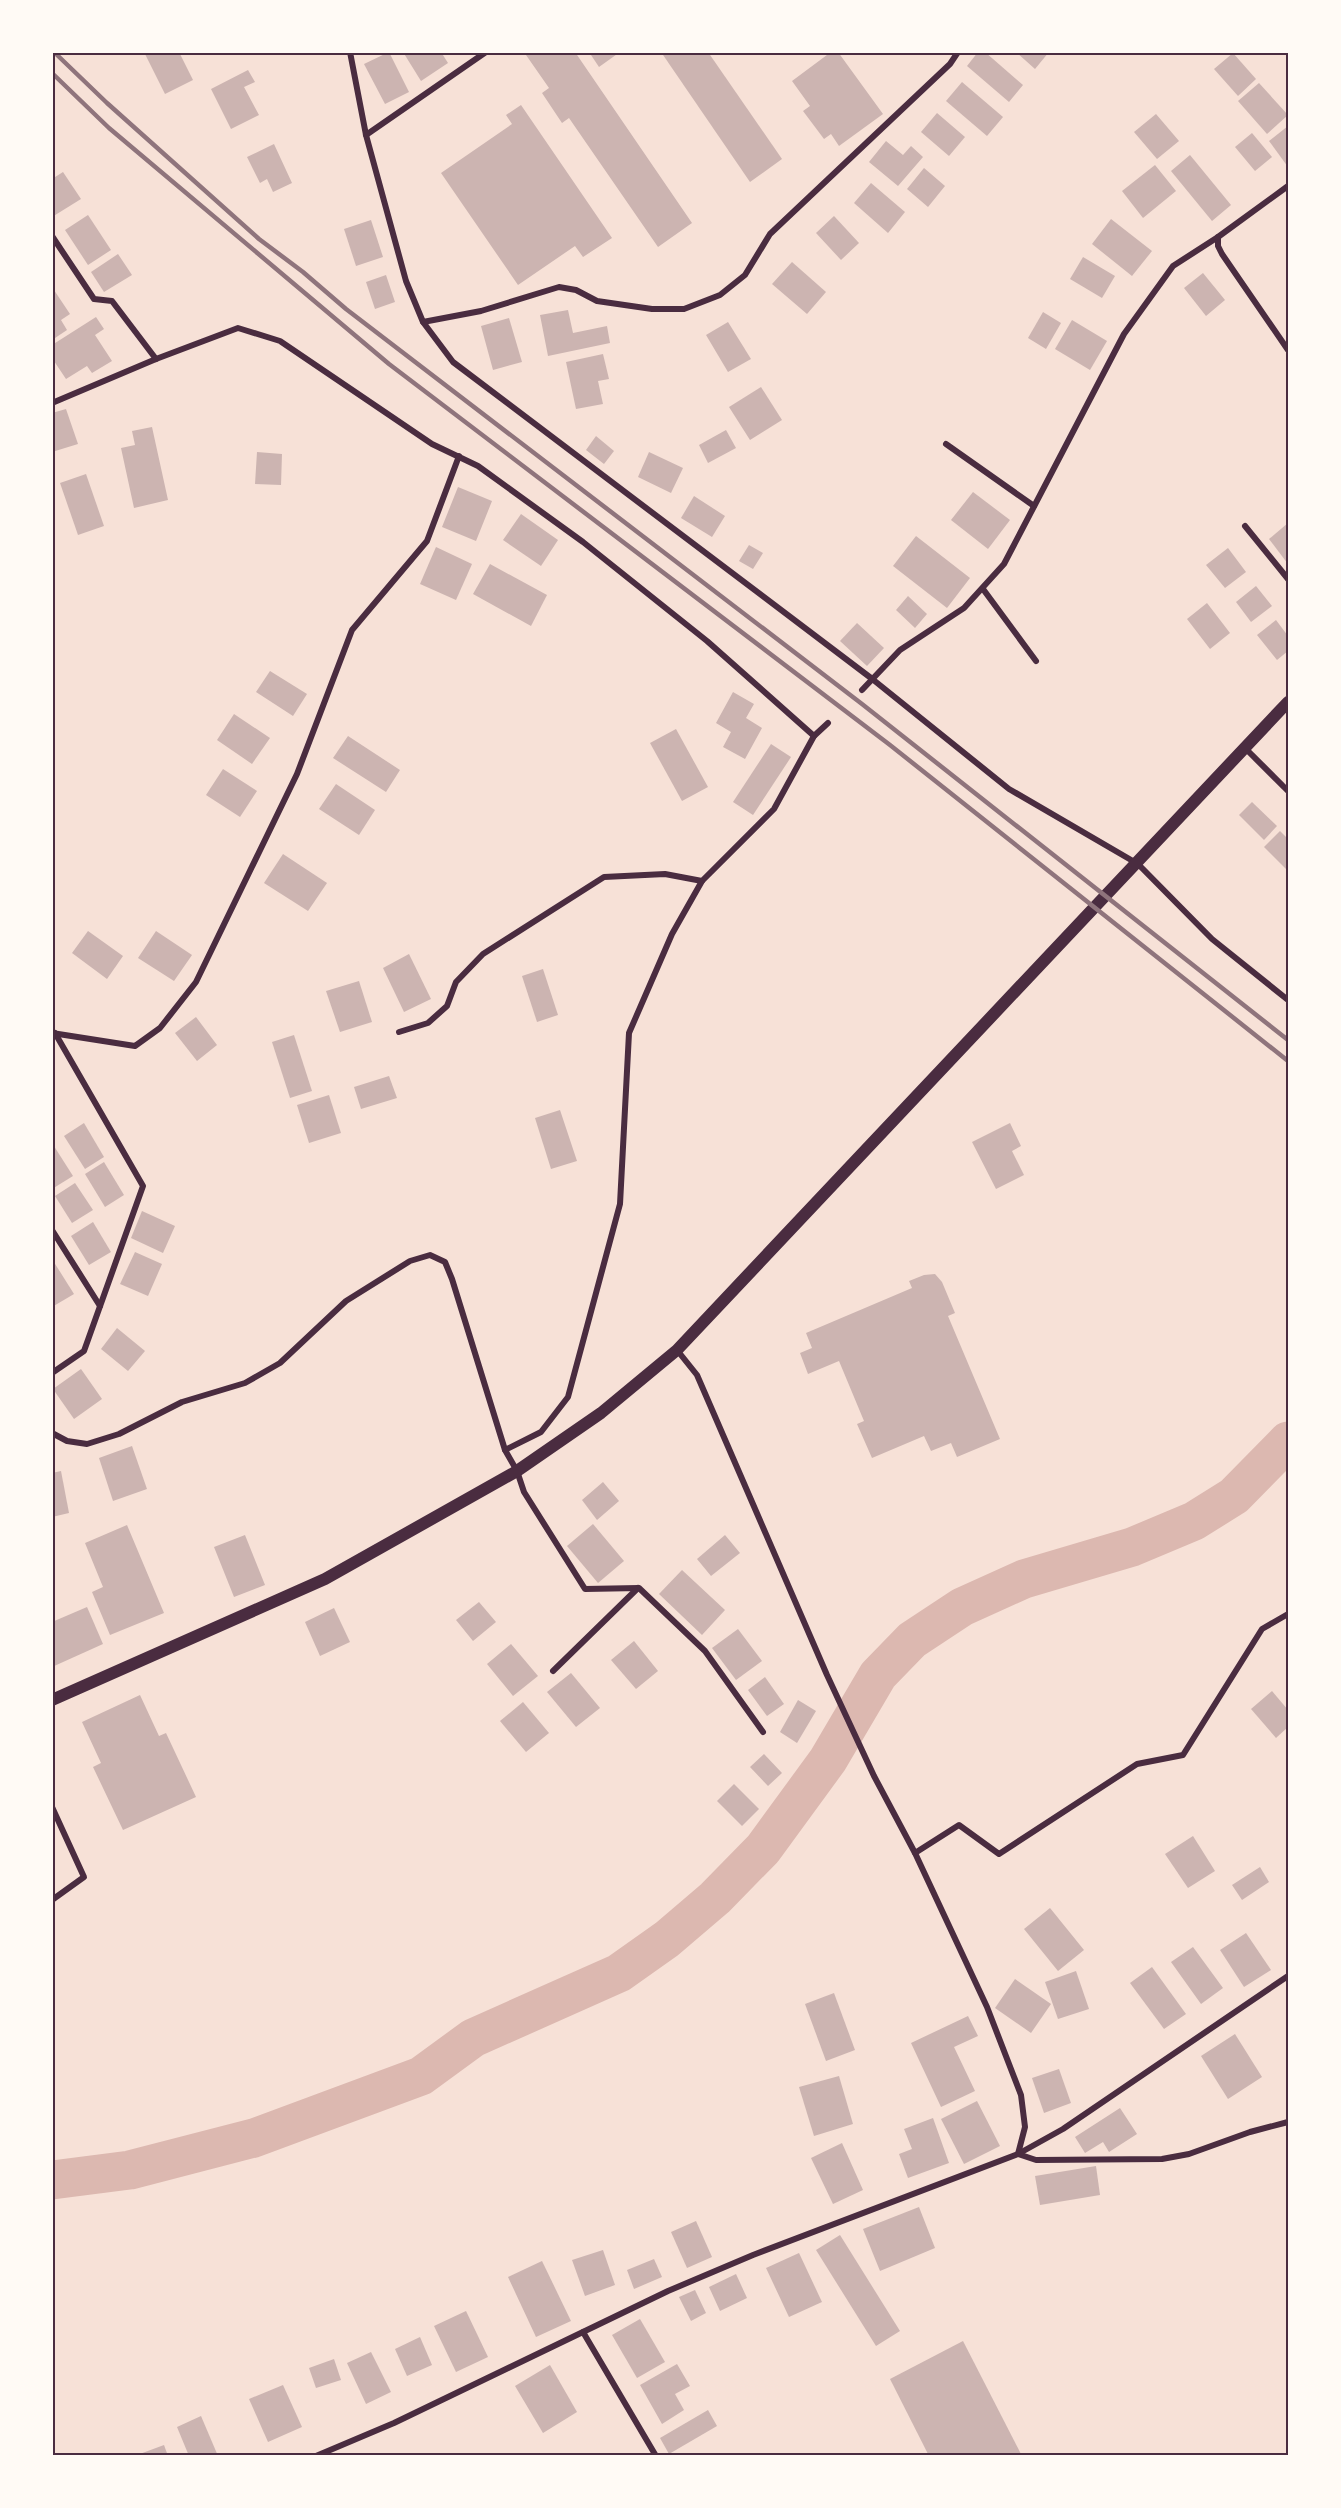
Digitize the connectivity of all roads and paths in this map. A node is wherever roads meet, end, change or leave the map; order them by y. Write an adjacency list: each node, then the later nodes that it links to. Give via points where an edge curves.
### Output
1 (350, 52): 4 (street)
2 (486, 52): 4 (street)
3 (958, 52): 8 (street, via 950,64 770,234 745,275 720,295 684,309 652,309 597,302 576,290 560,287 481,311)
4 (366, 135): 8 (street, via 406,281)
5 (1288, 186): 7 (street)
6 (52, 236): 10 (street, via 94,299 112,301)
7 (1218, 237): 9 (street, via 1222,254); 14 (street, via 1173,266 1124,334)
8 (423, 322): 19 (street, via 453,362)
9 (1288, 350)
10 (156, 359): 11 (street); 13 (street, via 238,328 280,341 432,444)
11 (52, 403)
12 (946, 444): 14 (street)
13 (459, 456): 23 (street, via 583,542 707,641); 30 (street, via 427,541 352,630 297,774 196,982 160,1028 135,1047)
14 (1034, 506): 17 (street, via 1004,564)
15 (1245, 525): 16 (street)
16 (1288, 579)
17 (983, 589): 18 (street); 19 (street, via 964,608 900,650)
18 (1036, 661)
19 (871, 678): 20 (street); 26 (street, via 1009,789)
20 (862, 690)
21 (1288, 702): 24 (main road)
22 (828, 723): 23 (street)
23 (814, 736): 27 (street, via 774,809)
24 (1246, 749): 25 (street); 26 (main road)
25 (1288, 791)
26 (1138, 864): 28 (street, via 1212,939); 33 (main road)
27 (702, 881): 29 (street, via 665,874 604,877 483,954 456,982 447,1006 428,1023); 36 (street, via 672,934 629,1033 620,1204 568,1397 541,1432)
28 (1288, 1000)
29 (399, 1032)
30 (54, 1033): 32 (street, via 143,1186)
31 (52, 1230): 32 (street)
32 (100, 1306): 34 (street, via 84,1351)
33 (677, 1350): 37 (main road, via 601,1413); 44 (street, via 697,1375 827,1675)
34 (52, 1373)
35 (52, 1433): 36 (street, via 67,1441 87,1444 119,1434 182,1402 244,1383 280,1363 346,1301 410,1261 430,1255 445,1263 452,1279)
36 (505, 1450): 37 (street)
37 (517, 1472): 38 (street, via 524,1492 585,1589); 41 (main road, via 325,1579)
38 (639, 1588): 40 (street); 42 (street, via 705,1651)
39 (1288, 1614): 44 (street, via 1262,1629 1183,1755 1137,1764 999,1854 959,1826)
40 (553, 1671)
41 (52, 1700)
42 (763, 1732)
43 (52, 1807): 45 (street, via 84,1876)
44 (915, 1853): 48 (street, via 987,2007 1021,2095 1025,2127)
45 (52, 1900)
46 (1288, 1976): 48 (street, via 1064,2129)
47 (1288, 2122): 48 (street, via 1162,2159 1036,2160)
48 (1018, 2154): 49 (street, via 753,2255 668,2290)
49 (583, 2332): 50 (street); 51 (street)
50 (316, 2456)
51 (656, 2456)

